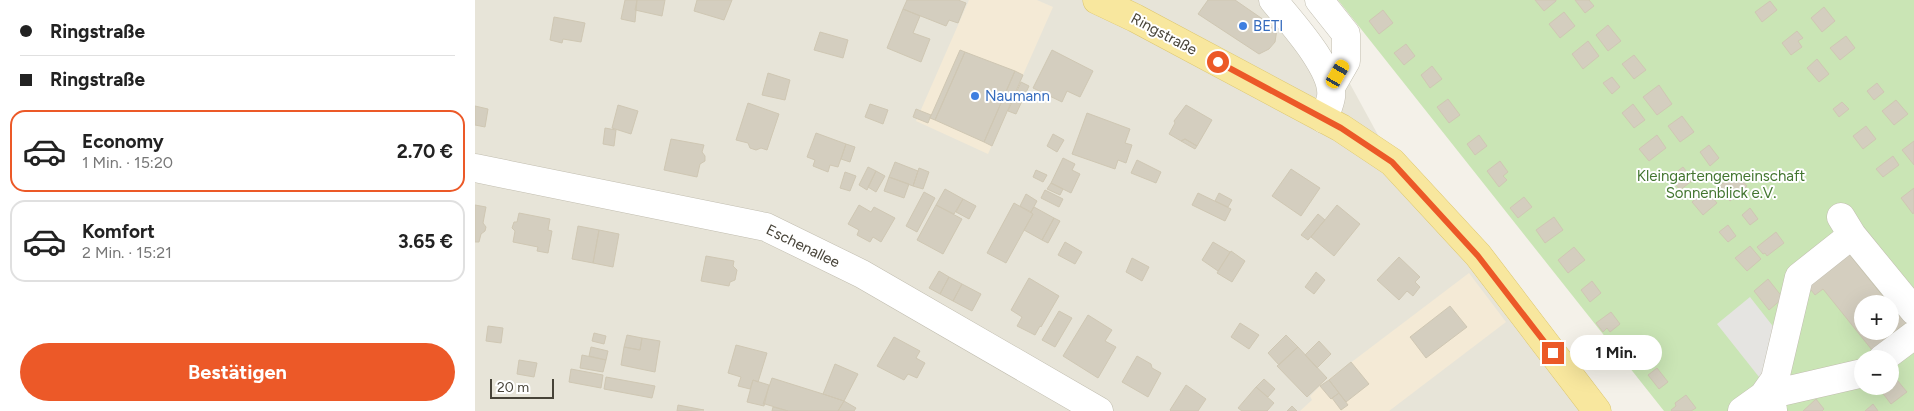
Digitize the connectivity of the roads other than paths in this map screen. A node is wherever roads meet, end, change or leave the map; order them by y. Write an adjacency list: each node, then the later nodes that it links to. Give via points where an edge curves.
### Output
1 (1097, 0): 5 (main road, Ringstraße)
2 (1273, 0): 4 (street, via 1319,59)
3 (1319, 0): 4 (street, via 1346,34 1346,61)
4 (1331, 87): 5 (street)
5 (1324, 119): 13 (main road, Ringstraße, via 1392,162 1478,256)
6 (475, 168): 12 (street, Eschenallee, via 766,227 862,274)
7 (1914, 311): 11 (street, via 1846,226 1799,277 1775,379)
8 (1914, 335): 9 (street)
9 (1894, 350)
10 (1854, 376): 11 (street)
11 (1759, 406)
12 (1099, 411)
13 (1597, 411)

